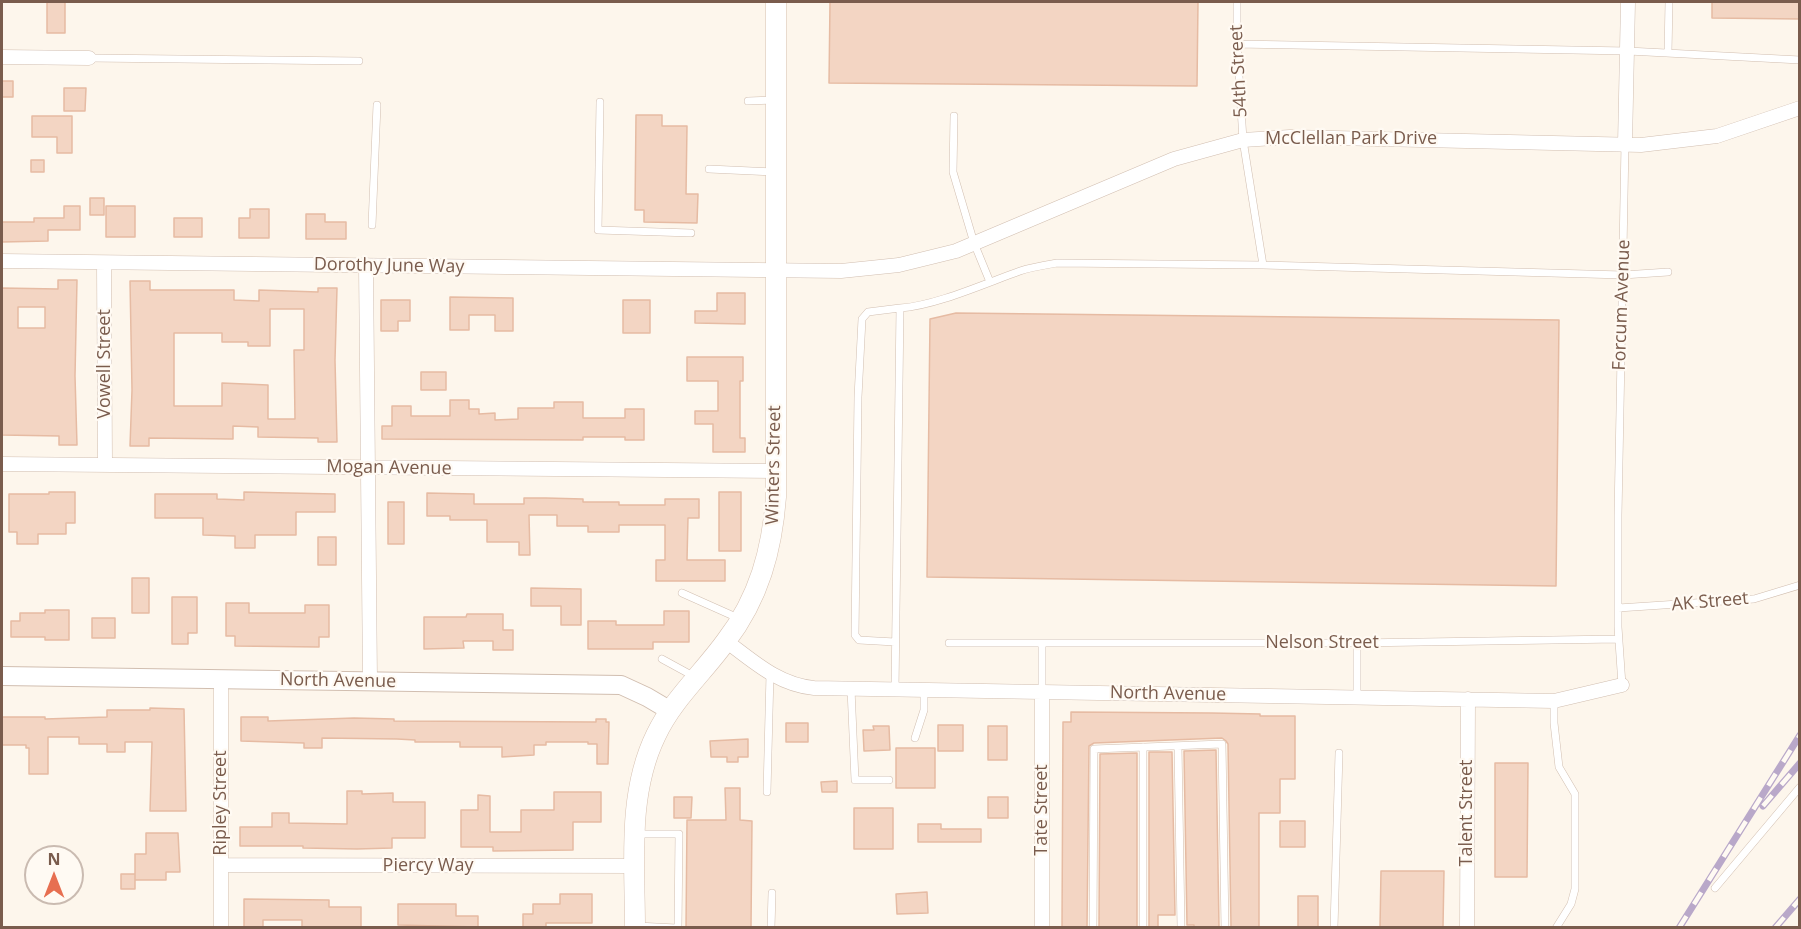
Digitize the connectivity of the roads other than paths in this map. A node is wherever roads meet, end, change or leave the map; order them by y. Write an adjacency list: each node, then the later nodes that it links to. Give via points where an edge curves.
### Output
1 (776, 2): 12 (main road, Winters Street)
2 (1237, 2): 5 (lane, 54th Street)
3 (1628, 2): 6 (street, Forcum Avenue)
4 (1669, 2): 7 (lane)
5 (1237, 44): 6 (lane); 18 (lane, 54th Street)
6 (1628, 51): 7 (lane); 19 (street, Forcum Avenue)
7 (1668, 53): 10 (lane)
8 (2, 57): 9 (street)
9 (88, 58): 11 (lane)
10 (1800, 60)
11 (359, 61)
12 (776, 100): 13 (lane); 21 (main road, Winters Street)
13 (748, 101)
14 (600, 102): 23 (lane, via 598,230)
15 (377, 105): 22 (lane)
16 (1800, 108): 19 (street, McClellan Park Drive, via 1717,136)
17 (954, 116): 24 (lane, via 953,172)
18 (1243, 140): 19 (street, McClellan Park Drive, via 1290,137); 24 (street, McClellan Park Drive, via 1174,159); 28 (lane, 54th Street)
19 (1625, 144): 31 (lane, Forcum Avenue)
20 (709, 169): 21 (lane)
21 (776, 172): 29 (main road, Winters Street)
22 (372, 225)
23 (691, 233)
24 (974, 243): 29 (street, McClellan Park Drive, via 899,265 841,271); 32 (lane)
25 (2, 261): 26 (street, Dorothy June Way)
26 (104, 262): 27 (street, Dorothy June Way); 35 (street, Vowell Street)
27 (366, 265): 29 (street, Dorothy June Way); 36 (street)
28 (1263, 265): 31 (lane); 32 (lane, via 1057,263)
29 (776, 270): 37 (main road, Winters Street)
30 (1668, 272): 31 (lane)
31 (1623, 275): 40 (lane, Forcum Avenue)
32 (990, 282): 33 (lane)
33 (900, 308): 44 (lane); 44 (lane, via 868,312 862,319 858,397 855,635 858,640)
34 (2, 464): 35 (street, Mogan Avenue)
35 (105, 465): 36 (street, Mogan Avenue)
36 (369, 468): 37 (street, Mogan Avenue); 53 (street)
37 (776, 471): 41 (main road, Winters Street, via 771,545 754,596)
38 (1800, 585): 40 (lane, AK Street, via 1754,599)
39 (682, 593): 41 (lane)
40 (1618, 608): 42 (lane)
41 (741, 620): 43 (main road, Winters Street)
42 (1618, 639): 46 (lane, Nelson Street); 54 (lane)
43 (726, 641): 49 (street, North Avenue); 51 (main road, Winters Street)
44 (895, 642): 56 (lane)
45 (949, 643): 47 (lane, Nelson Street)
46 (1357, 643): 47 (lane, Nelson Street); 59 (lane)
47 (1042, 644): 58 (lane)
48 (662, 659): 51 (lane)
49 (770, 674): 55 (street, North Avenue, via 789,684); 69 (lane)
50 (2, 676): 52 (street, North Avenue)
51 (695, 677): 62 (main road, Winters Street)
52 (221, 679): 53 (street, North Avenue); 71 (street, Ripley Street)
53 (370, 681): 62 (street, North Avenue, via 621,685)
54 (1622, 685): 61 (street, North Avenue)
55 (851, 689): 56 (street, North Avenue); 67 (lane, via 855,780)
56 (895, 690): 57 (street, North Avenue)
57 (924, 690): 58 (street, North Avenue); 63 (lane, via 924,710)
58 (1042, 692): 59 (street, North Avenue); 79 (street, Tate Street)
59 (1357, 697): 60 (street, North Avenue)
60 (1468, 699): 61 (street, North Avenue); 85 (street, Talent Street)
61 (1554, 701): 86 (lane, via 1559,767 1575,794 1575,890)
62 (669, 710): 70 (main road, Winters Street, via 655,736 640,783)
63 (915, 738)
64 (1178, 746): 65 (lane); 82 (lane); 83 (lane, via 1222,744)
65 (1143, 747): 80 (lane, via 1094,749); 81 (lane)
66 (1339, 753): 84 (lane)
67 (890, 780)
68 (1800, 787): 73 (lane)
69 (767, 792)
70 (635, 834): 72 (main road, Winters Street); 77 (lane, via 679,834)
71 (221, 865): 72 (street, Piercy Way); 75 (street, Ripley Street)
72 (635, 867): 76 (main road, Winters Street)
73 (1715, 888)
74 (772, 893): 78 (lane)
75 (221, 927)
76 (635, 927): 77 (lane)
77 (677, 927)
78 (771, 927)
79 (1042, 927)
80 (1093, 927)
81 (1143, 927)
82 (1181, 927)
83 (1225, 927)
84 (1334, 927)
85 (1467, 927)
86 (1556, 927)

